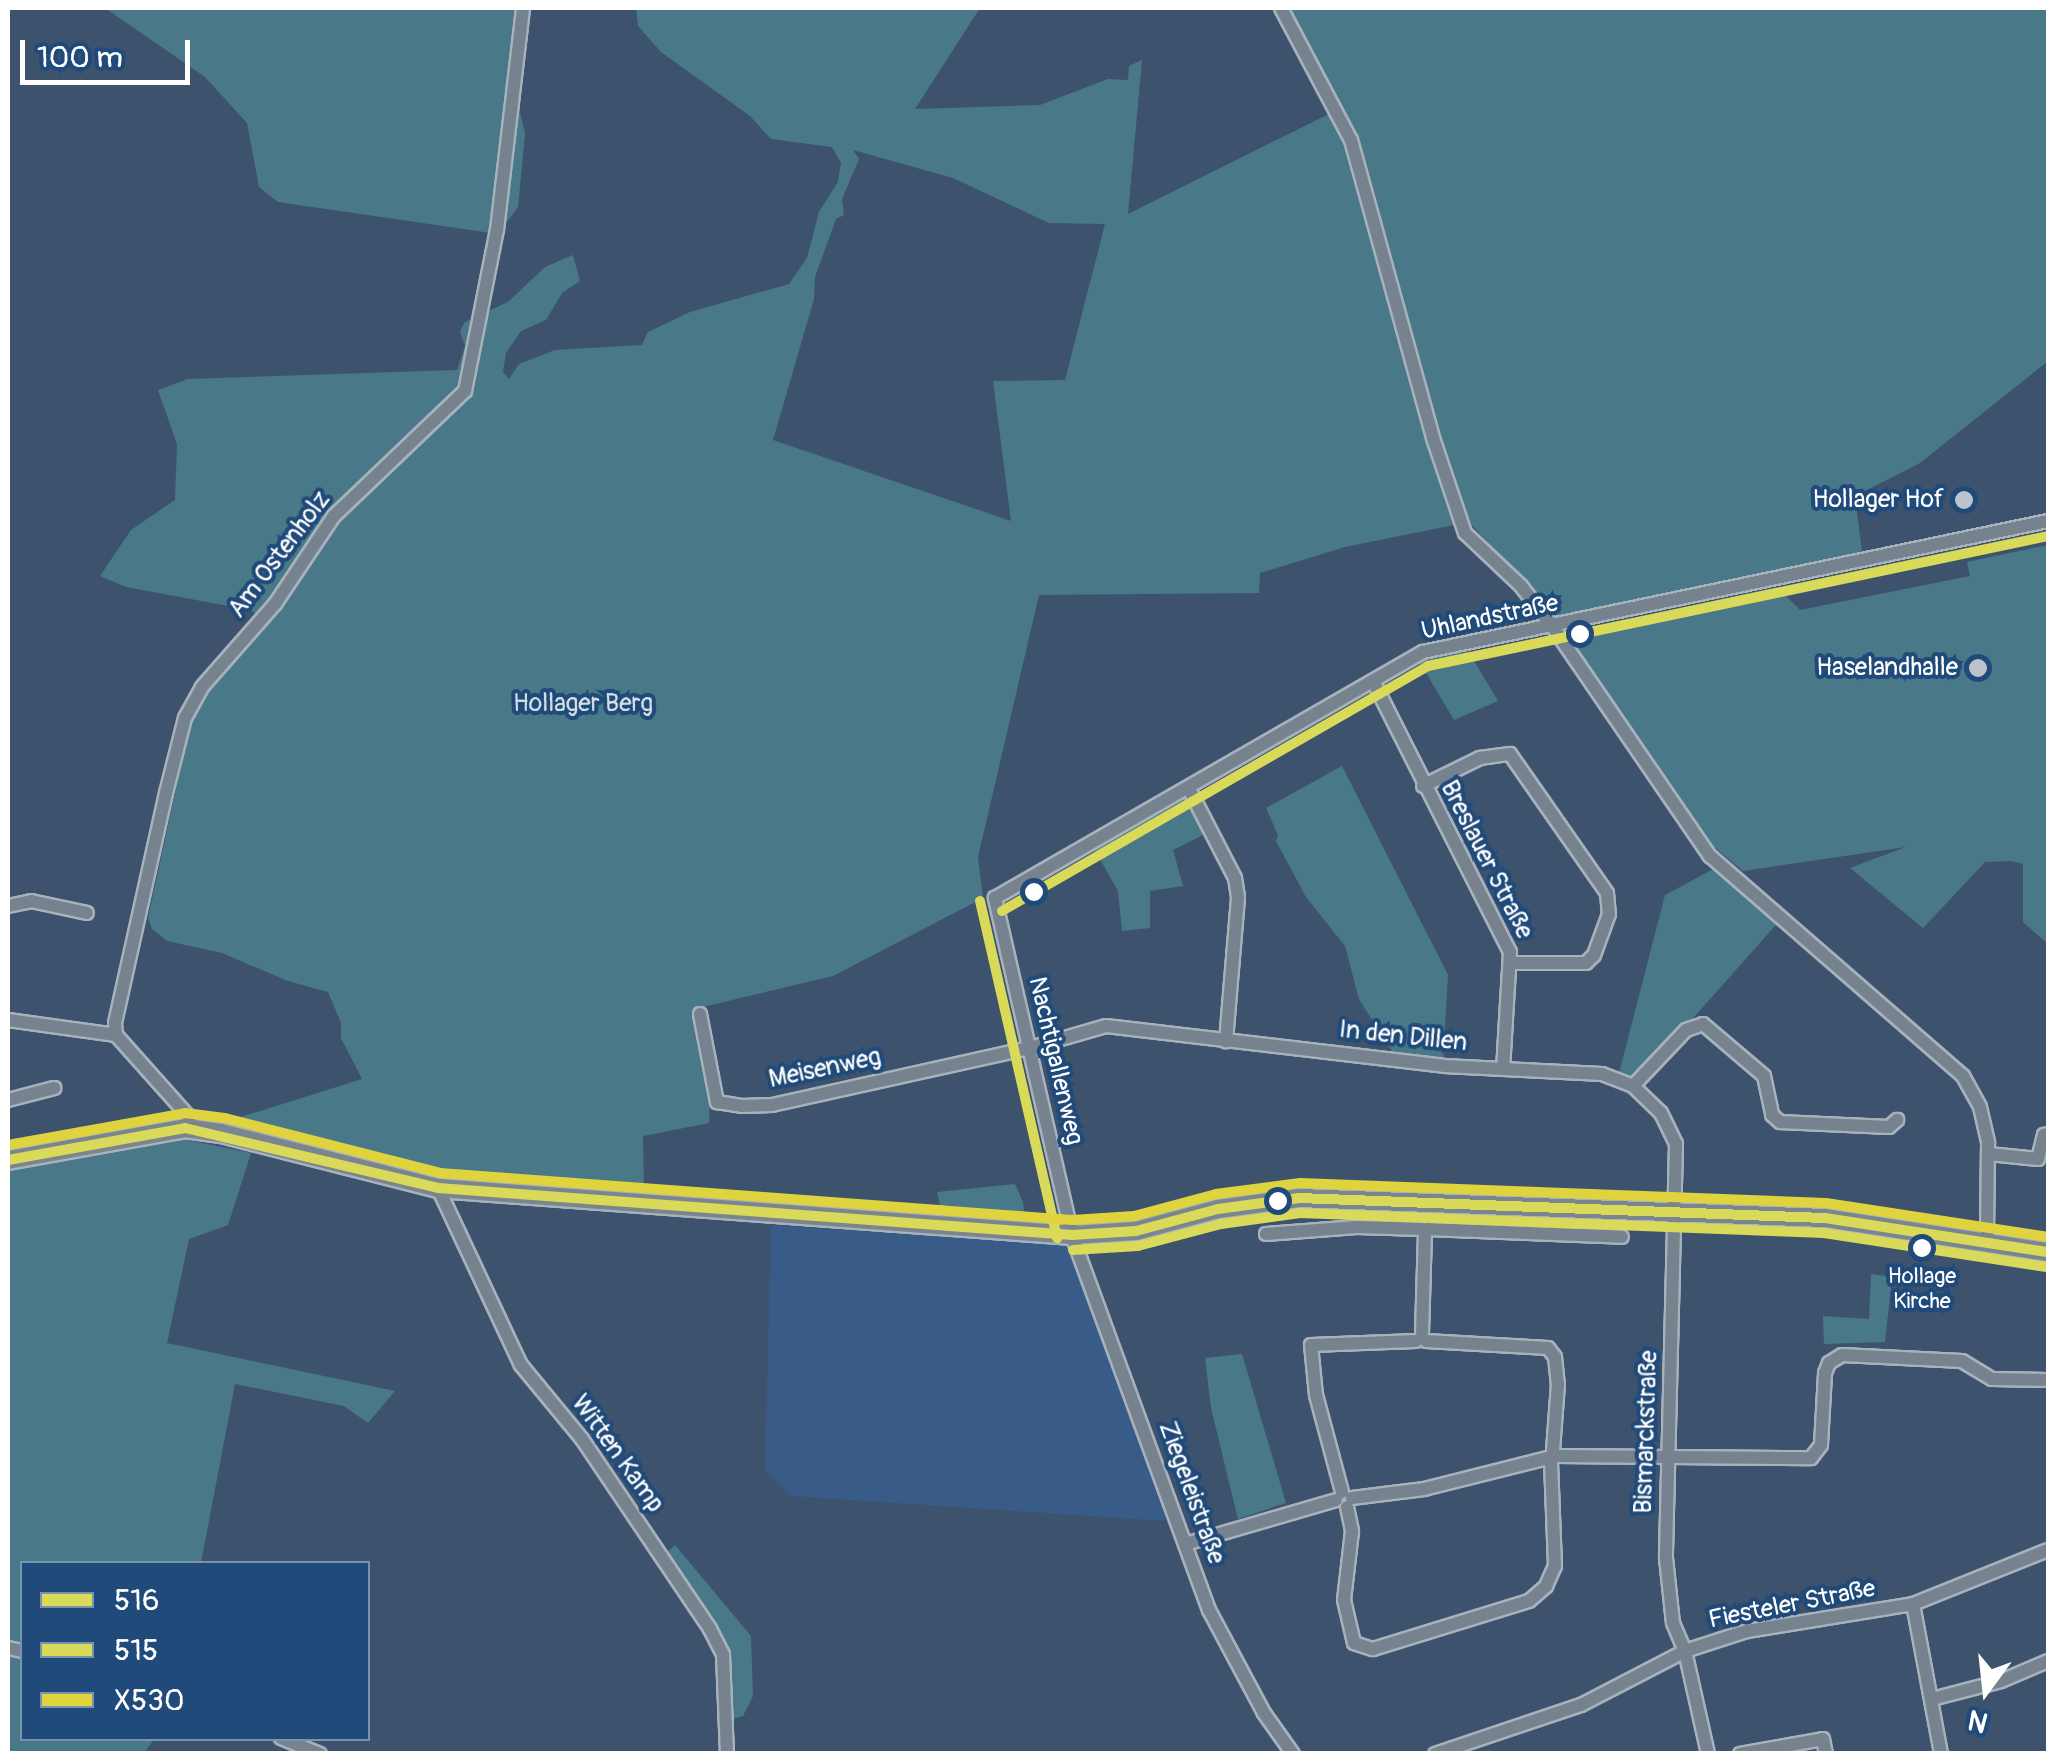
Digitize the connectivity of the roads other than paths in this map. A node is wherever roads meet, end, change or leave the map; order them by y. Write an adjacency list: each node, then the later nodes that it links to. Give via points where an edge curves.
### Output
1 (523, 8): 14 (street, Am Ostenholz, via 497,230 465,391 334,516 185,718)
2 (1281, 8): 4 (street, via 1351,140 1465,532)
3 (2048, 521): 4 (street, Uhlandstraße)
4 (1553, 627): 5 (street, Uhlandstraße, via 1423,652); 24 (street, via 1710,856 1963,1076 1980,1106)
5 (1373, 681): 6 (street, Breslauer Straße); 7 (street, Uhlandstraße)
6 (1423, 786): 11 (street, Breslauer Straße); 11 (street, via 1480,758 1510,754 1608,893 1609,914 1586,963)
7 (1189, 789): 8 (street, Uhlandstraße); 15 (street, via 1235,878 1238,898)
8 (995, 898): 16 (street, Nachtigallenweg)
9 (8, 906): 10 (street, via 31,901)
10 (86, 913)
11 (1510, 963): 17 (street, Breslauer Straße)
12 (700, 1014): 16 (street, Meisenweg, via 717,1102 727,1104 772,1105)
13 (8, 1020): 14 (street)
14 (116, 1034): 22 (street)
15 (1226, 1041): 16 (street, In den Dillen, via 1106,1026); 17 (street, In den Dillen)
16 (1030, 1048): 31 (street, Nachtigallenweg)
17 (1503, 1069): 18 (street, In den Dillen, via 1602,1074)
18 (1633, 1086): 21 (street, via 1686,1030 1703,1024 1764,1076 1772,1115 1780,1122 1889,1126); 28 (street, via 1661,1113 1676,1144)
19 (54, 1088): 20 (street)
20 (8, 1100)
21 (1896, 1120)
22 (191, 1128): 25 (main road); 26 (main road)
23 (2048, 1134): 24 (street, via 2038,1159)
24 (1989, 1154): 33 (street)
25 (8, 1160)
26 (438, 1188): 31 (main road); 49 (street, Witten Kamp, via 522,1365 582,1439 710,1629 723,1655)
27 (1425, 1202): 28 (main road); 29 (street); 31 (main road, via 1266,1200 1136,1231)
28 (1676, 1211): 33 (main road, via 1826,1218); 37 (street, Bismarckstraße)
29 (1425, 1229): 30 (street); 32 (street); 35 (street)
30 (1266, 1234)
31 (1072, 1235): 40 (street, Ziegeleistraße)
32 (1622, 1237)
33 (1987, 1242): 34 (main road)
34 (2048, 1252)
35 (1422, 1339): 38 (street, via 1548,1348 1558,1384); 39 (street, via 1311,1345 1316,1395)
36 (2048, 1380): 37 (street, via 1992,1379 1962,1360 1842,1355 1824,1373 1821,1445 1811,1458)
37 (1668, 1455): 38 (street); 43 (street, Bismarckstraße, via 1668,1588)
38 (1552, 1457): 39 (street, via 1424,1489); 39 (street, via 1555,1566 1546,1586 1529,1601 1372,1649 1354,1643 1344,1600 1352,1532)
39 (1344, 1499): 40 (street)
40 (1185, 1544): 50 (street, Ziegeleistraße, via 1209,1610)
41 (2048, 1550): 42 (street, Fiesteler Straße)
42 (1913, 1604): 43 (street, Fiesteler Straße, via 1747,1632); 45 (street)
43 (1685, 1650): 46 (street, Fiesteler Straße, via 1581,1705); 53 (street, Bismarckstraße)
44 (2048, 1661): 45 (street, via 2001,1682)
45 (1932, 1699): 56 (street)
46 (1488, 1737): 51 (street, Fiesteler Straße); 52 (street)
47 (288, 1741): 48 (street)
48 (320, 1754)
49 (727, 1754)
50 (1292, 1754)
51 (1435, 1754)
52 (1489, 1754)
53 (1708, 1754)
54 (1740, 1754): 55 (street, via 1823,1740)
55 (1826, 1754)
56 (1940, 1754)

